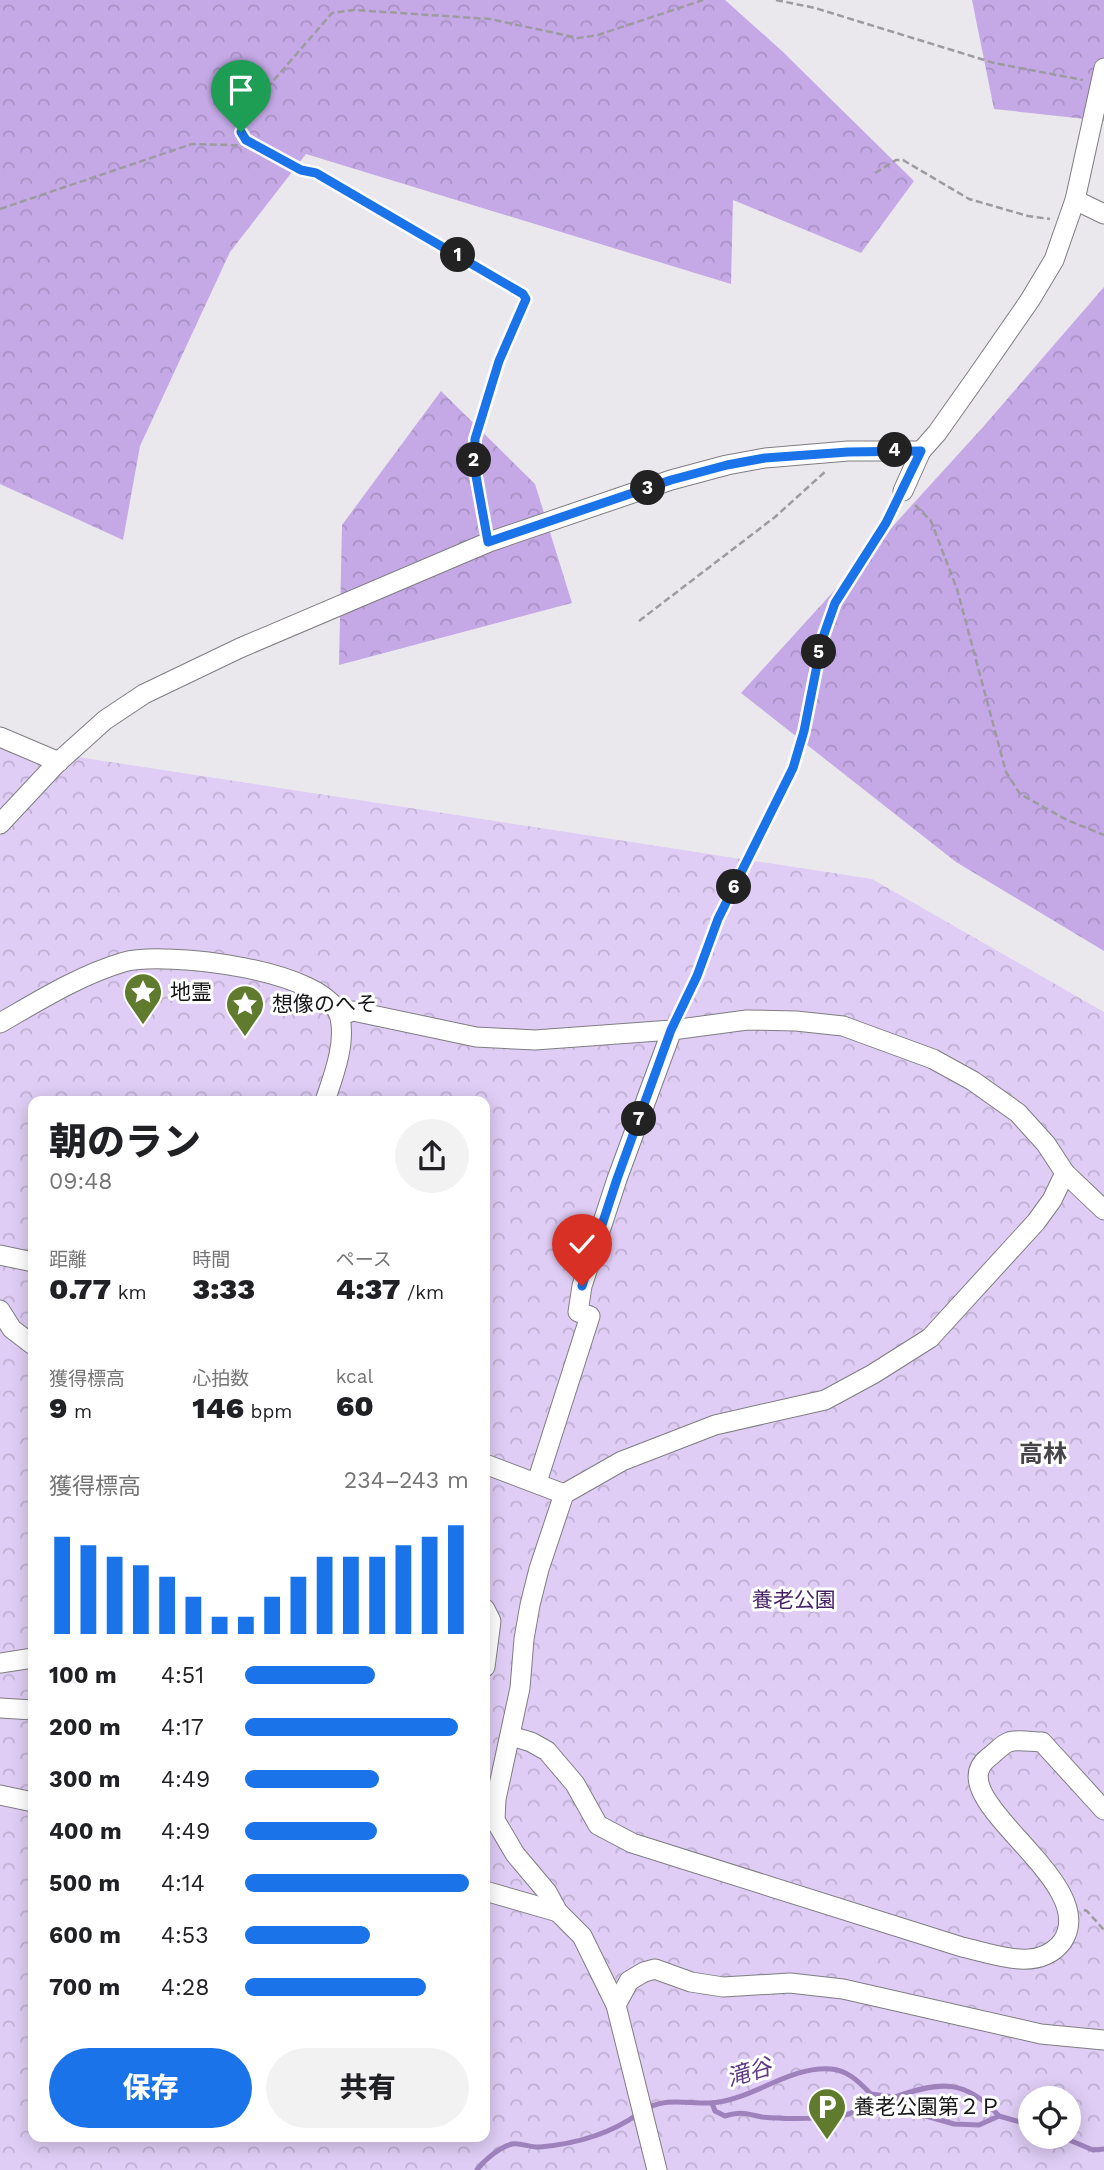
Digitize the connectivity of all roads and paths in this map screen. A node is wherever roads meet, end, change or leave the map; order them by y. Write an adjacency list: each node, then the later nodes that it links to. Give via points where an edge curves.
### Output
1 (703, 0): 4 (path, via 578,38 490,19 354,10 332,13 248,110 241,132)
2 (776, 0): 3 (path, via 816,8 994,64)
3 (1102, 75): 6 (street)
4 (257, 146): 7 (path, via 192,144); 13 (path, via 301,170 316,173 526,299 499,361 475,439 474,465)
5 (875, 173): 9 (path, via 903,160 969,199 1028,216)
6 (1074, 200): 8 (street); 9 (street)
7 (0, 209)
8 (1104, 214)
9 (1067, 221): 10 (street, via 1054,260 1030,300)
10 (921, 451): 11 (street); 12 (street)
11 (848, 452): 13 (street, via 727,465); 14 (path, via 775,517)
12 (903, 491): 18 (path, via 931,521 957,589 1006,772 1020,794); 21 (path, via 835,603 793,768 718,919)
13 (488, 542): 16 (street, via 144,694 105,720)
14 (639, 621)
15 (0, 737): 16 (street)
16 (59, 762): 17 (street)
17 (0, 824)
18 (1104, 835)
19 (340, 1016): 20 (street, via 324,997 259,970 163,959 126,961 76,981); 21 (street, via 353,1011 476,1037 534,1040); 22 (street, via 340,1042)
20 (0, 1023)
21 (671, 1030): 23 (street, via 747,1020 796,1021 843,1026 892,1042 973,1081 1018,1113); 30 (street, via 582,1286 578,1312 590,1317)
22 (326, 1096)
23 (1065, 1173): 24 (street); 31 (street, via 1036,1222 930,1338 825,1400 715,1425 622,1461)
24 (1104, 1210)
25 (0, 1255): 26 (street)
26 (28, 1261)
27 (0, 1310): 28 (street, via 12,1329)
28 (28, 1341)
29 (490, 1466): 30 (street)
30 (537, 1482): 31 (street)
31 (564, 1494): 36 (street, via 530,1605)
32 (28, 1659): 33 (street)
33 (0, 1663)
34 (0, 1708): 35 (street)
35 (28, 1710)
36 (511, 1736): 37 (street); 42 (street, via 547,1751 575,1784 598,1825 632,1843 962,1947 1010,1958 1034,1959 1051,1953 1070,1927)
37 (490, 1793): 43 (street, via 495,1820)
38 (0, 1795): 39 (street)
39 (28, 1801)
40 (1104, 1810): 42 (street, via 1042,1742 1009,1742 984,1762 979,1772 982,1796 1051,1874)
41 (490, 1892): 43 (street)
42 (1070, 1907): 44 (path, via 1087,1910)
43 (558, 1912): 45 (street, via 582,1936)
44 (1104, 1930)
45 (616, 2005): 46 (street, via 629,1981 655,1969 723,1987 790,1983 842,1989 1041,2034); 47 (street)
46 (1104, 2040)
47 (655, 2161)

